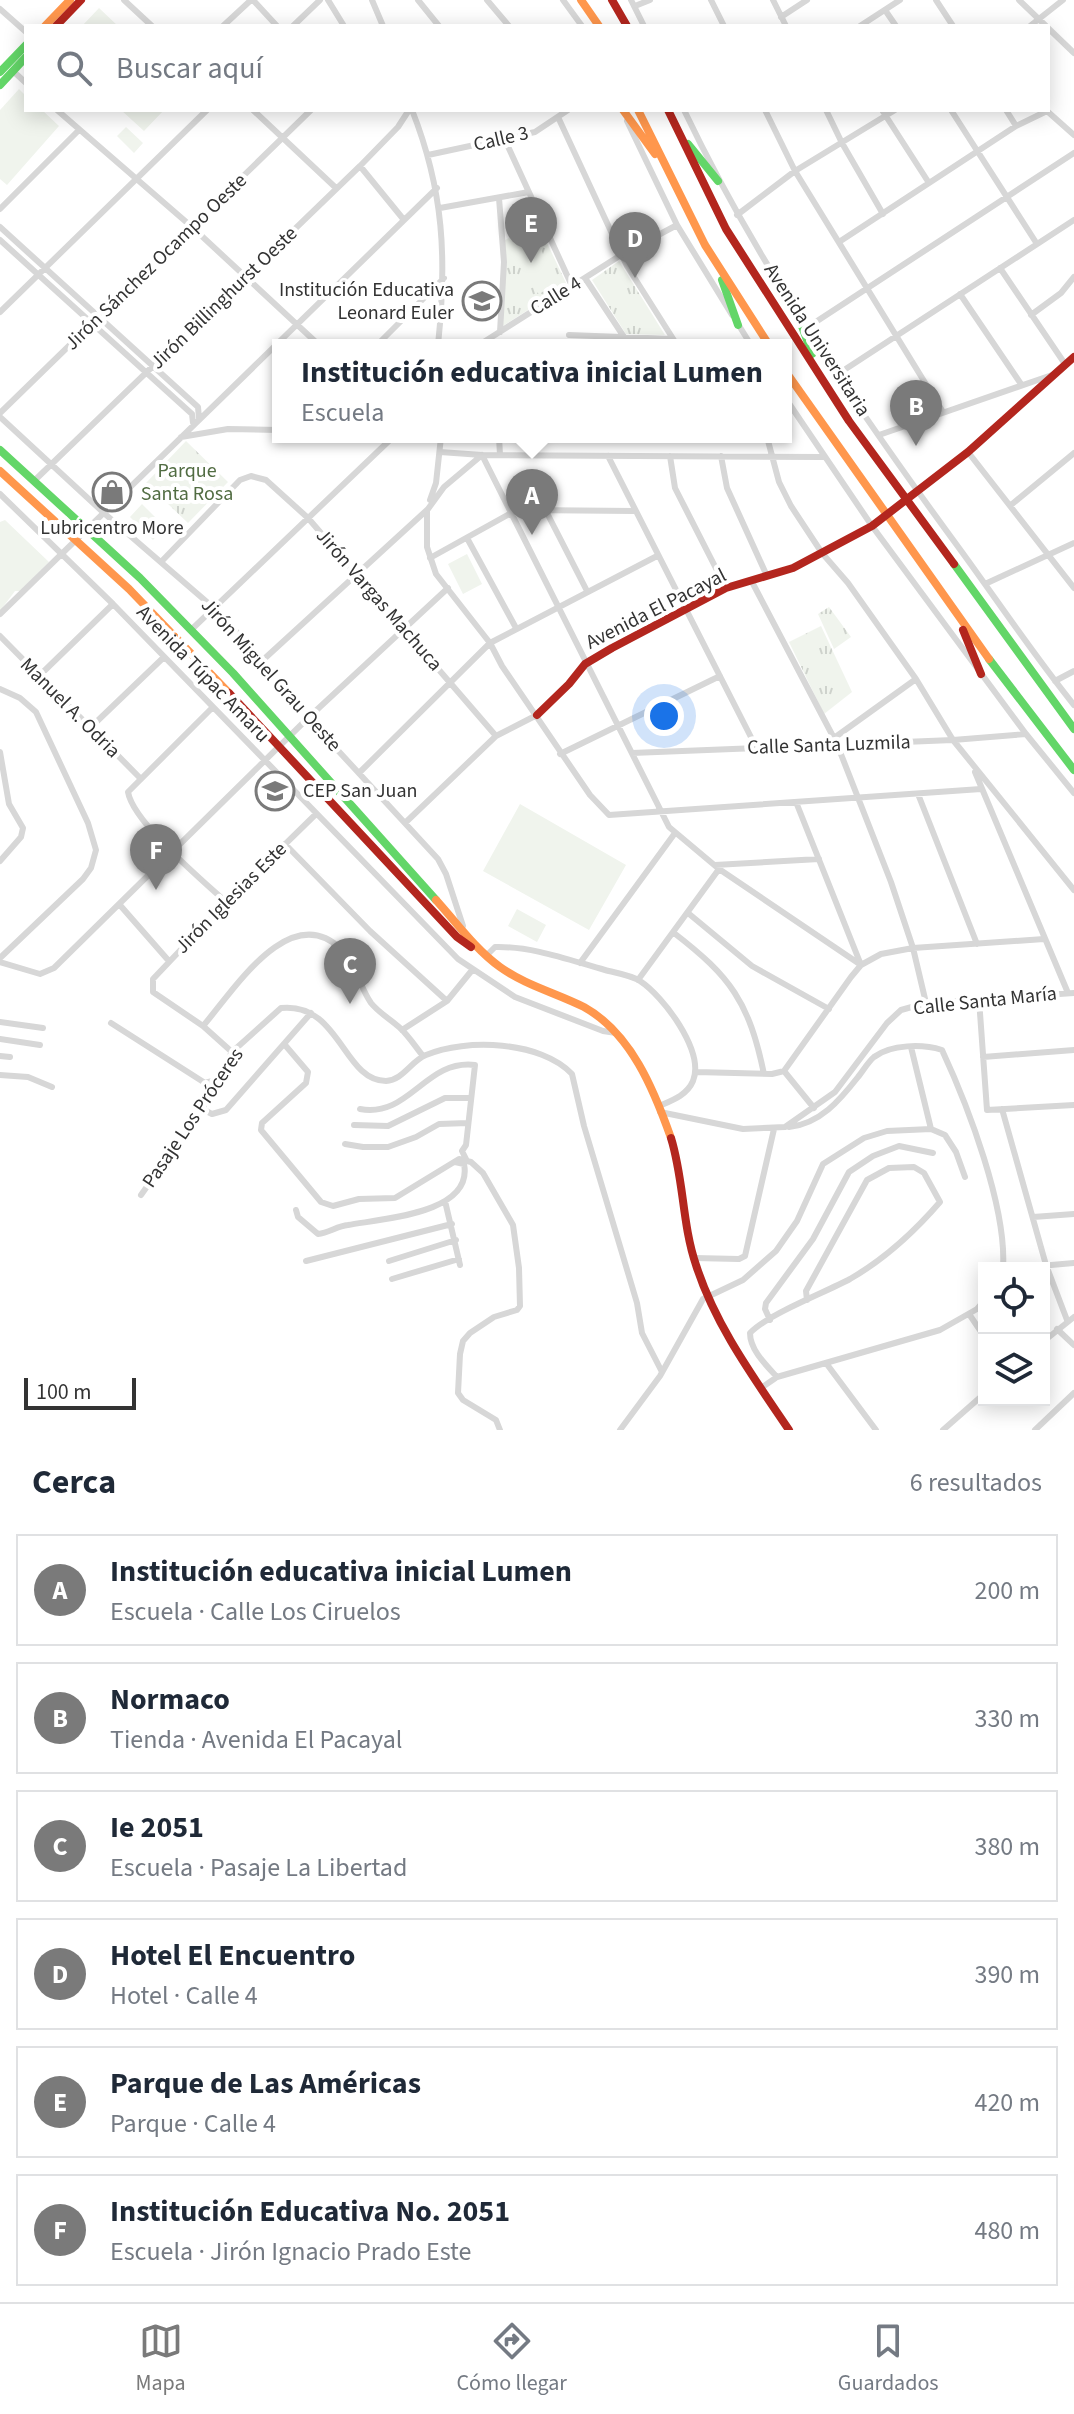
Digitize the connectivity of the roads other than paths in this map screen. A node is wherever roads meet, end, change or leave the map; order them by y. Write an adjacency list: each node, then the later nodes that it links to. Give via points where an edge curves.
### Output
1 (70, 0): 26 (main road)
2 (81, 0): 27 (main road)
3 (124, 0): 28 (street)
4 (252, 0): 29 (street); 30 (street)
5 (320, 0): 31 (street)
6 (328, 0): 32 (street)
7 (372, 0): 33 (street)
8 (418, 0): 34 (street)
9 (487, 0): 35 (street)
10 (563, 0): 36 (street)
11 (581, 0): 37 (main road)
12 (612, 0): 38 (main road)
13 (650, 0): 21 (street)
14 (711, 0): 40 (street)
15 (773, 0): 24 (street)
16 (807, 0): 24 (street)
17 (900, 0): 23 (street)
18 (936, 0): 44 (street)
19 (1019, 0): 25 (street)
20 (1063, 0): 25 (street)
21 (633, 3): 39 (street)
22 (0, 9): 47 (street)
23 (885, 10): 42 (street); 43 (street)
24 (781, 17): 41 (street)
25 (1039, 20): 45 (street); 46 (street)
26 (47, 24)
27 (58, 24)
28 (150, 24)
29 (225, 24)
30 (275, 24)
31 (295, 24)
32 (343, 24)
33 (382, 24)
34 (437, 24)
35 (507, 24)
36 (581, 24)
37 (598, 24)
38 (626, 24)
39 (643, 24)
40 (723, 24)
41 (785, 24)
42 (863, 24)
43 (895, 24)
44 (952, 24)
45 (1033, 24)
46 (1044, 24)
47 (24, 30)
48 (1050, 30): 50 (street)
49 (24, 47): 53 (main road)
50 (1074, 53)
51 (24, 59): 52 (main road)
52 (13, 71): 54 (street); 55 (main road)
53 (0, 72)
54 (24, 81)
55 (0, 85)
56 (59, 112): 77 (street)
57 (205, 112): 89 (street)
58 (255, 112): 80 (street)
59 (309, 112): 80 (street, Jirón Sánchez Ocampo Oeste)
60 (409, 112): 86 (street, Jirón Billinghurst Oeste)
61 (412, 112): 85 (street)
62 (565, 112): 75 (street, Calle 3)
63 (624, 112): 88 (main road)
64 (624, 112): 103 (street)
65 (639, 112): 88 (main road)
66 (669, 112): 78 (main road, Avenida Universitaria)
67 (685, 112): 90 (street)
68 (766, 112): 87 (street)
69 (827, 112): 82 (street)
70 (952, 112): 83 (street)
71 (1007, 112): 76 (street)
72 (1045, 112): 76 (street)
73 (1048, 112): 79 (street)
74 (884, 113): 82 (street); 91 (street)
75 (558, 117): 81 (street, Calle 3, via 535,132); 109 (street)
76 (1016, 126): 83 (street)
77 (79, 130): 89 (street); 98 (street)
78 (678, 131): 90 (main road); 147 (main road, Avenida Universitaria, via 726,229)
79 (1074, 135)
80 (283, 137): 92 (street); 105 (street, Jirón Sánchez Ocampo Oeste)
81 (505, 140): 85 (street, Calle 3); 94 (street)
82 (842, 143): 87 (street); 99 (street)
83 (976, 152): 91 (street); 96 (street)
84 (1074, 153): 96 (street)
85 (428, 155): 93 (street)
86 (360, 166): 92 (street, Jirón Billinghurst Oeste); 101 (street)
87 (795, 171): 100 (street); 107 (street)
88 (668, 172): 110 (main road)
89 (136, 180): 105 (street); 112 (street)
90 (718, 181): 100 (street)
91 (929, 183): 99 (street)
92 (336, 188): 114 (street, Jirón Billinghurst Oeste)
93 (437, 188): 97 (street); 101 (street)
94 (529, 192): 95 (street); 118 (street)
95 (499, 198): 97 (street); 129 (street, via 504,262)
96 (1006, 198): 108 (street); 119 (street)
97 (440, 208): 116 (street)
98 (0, 209)
99 (883, 214): 107 (street)
100 (737, 215): 121 (street)
101 (404, 220): 126 (street)
102 (1074, 220): 108 (street)
103 (677, 225): 109 (street, Calle 4); 127 (street)
104 (0, 227): 112 (street)
105 (192, 227): 114 (street); 124 (street, Jirón Sánchez Ocampo Oeste)
106 (0, 240): 113 (street)
107 (839, 242): 119 (street)
108 (1037, 244): 111 (street)
109 (621, 255): 117 (street, Calle 4); 140 (street)
110 (717, 264): 127 (main road); 142 (main road)
111 (1000, 268): 120 (street); 123 (street)
112 (46, 269): 113 (street); 124 (street)
113 (39, 275): 122 (street); 125 (street)
114 (245, 277): 126 (street); 146 (street, Jirón Billinghurst Oeste)
115 (1074, 277): 123 (street)
116 (444, 278): 135 (street); 136 (street)
117 (585, 278): 118 (street, Calle 4); 132 (street)
118 (572, 286): 129 (street, Calle 4)
119 (868, 288): 128 (street); 131 (street)
120 (960, 294): 131 (street); 152 (street)
121 (795, 307): 128 (street); 147 (main road)
122 (0, 312)
123 (1031, 315): 145 (street)
124 (99, 317): 125 (street, Jirón Sánchez Ocampo Oeste); 146 (street)
125 (92, 324): 148 (street); 155 (street, Jirón Sánchez Ocampo Oeste)
126 (296, 324): 133 (street); 134 (street)
127 (738, 325): 141 (street)
128 (808, 327): 149 (street)
129 (496, 334): 137 (street, Calle 4); 138 (street)
130 (569, 335): 132 (street)
131 (897, 335): 149 (street); 154 (street)
132 (624, 337): 139 (street)
133 (281, 339)
134 (312, 339)
135 (383, 339)
136 (439, 339)
137 (488, 339)
138 (495, 339)
139 (644, 339)
140 (673, 339)
141 (747, 339)
142 (765, 339)
143 (272, 347): 156 (street)
144 (1074, 357): 145 (main road, Avenida El Pacayal)
145 (1065, 364): 150 (main road, Avenida El Pacayal)
146 (154, 367): 148 (street, Jirón Billinghurst Oeste); 156 (street, via 198,407)
147 (818, 370): 182 (main road, Avenida Universitaria)
148 (146, 373): 157 (street, via 192,414); 176 (street, Jirón Billinghurst Oeste)
149 (838, 374): 159 (street)
150 (1052, 375): 152 (street); 167 (main road, Avenida El Pacayal)
151 (792, 381): 190 (main road, Avenida Universitaria)
152 (1021, 384): 154 (street)
153 (792, 408): 175 (street)
154 (943, 412): 159 (street)
155 (0, 415): 176 (street, Jirón Miguel Grau Oeste)
156 (199, 418): 157 (street)
157 (193, 424): 160 (street)
158 (272, 430): 160 (street, via 228,429)
159 (879, 435): 179 (street)
160 (181, 437): 189 (street)
161 (387, 443): 191 (street)
162 (441, 443): 166 (street)
163 (499, 443): 170 (street)
164 (769, 443): 174 (street)
165 (0, 450): 178 (main road, Avenida Túpac Amaru)
166 (440, 452): 169 (street); 185 (street)
167 (968, 452): 179 (main road, Avenida El Pacayal); 183 (street)
168 (1074, 453): 183 (street)
169 (482, 455): 170 (street); 185 (street, via 444,487); 188 (street)
170 (500, 455): 171 (street)
171 (608, 456): 172 (street); 187 (street)
172 (670, 456): 173 (street); 208 (street, via 675,488)
173 (721, 456): 174 (street); 204 (street, via 727,488)
174 (772, 456): 175 (street); 197 (street, via 791,506)
175 (823, 457): 192 (street)
176 (51, 465): 178 (street, Jirón Billinghurst Oeste); 189 (street, Jirón Miguel Grau Oeste)
177 (0, 471): 195 (main road, Avenida Túpac Amaru)
178 (34, 481): 193 (main road, Avenida Túpac Amaru)
179 (918, 492): 182 (main road, Avenida El Pacayal); 206 (street)
180 (0, 494): 181 (street, Avenida Túpac Amaru)
181 (7, 501): 184 (street); 198 (street, Avenida Túpac Amaru)
182 (906, 502): 190 (main road, Avenida El Pacayal); 239 (main road, Avenida Universitaria)
183 (1011, 505): 199 (street)
184 (0, 509)
185 (428, 509): 201 (street); 203 (street)
186 (546, 511): 187 (street); 188 (street); 210 (street)
187 (634, 511): 200 (street)
188 (511, 513): 194 (street); 212 (street)
189 (105, 514): 193 (street); 202 (street, Jirón Miguel Grau Oeste)
190 (886, 516): 192 (main road, Avenida El Pacayal); 216 (main road, Avenida Universitaria)
191 (308, 518): 202 (street, Jirón Vargas Machuca, via 266,480 251,476 240,480); 203 (street, Jirón Vargas Machuca); 213 (street)
192 (872, 526): 197 (main road, Avenida El Pacayal); 226 (street)
193 (88, 530): 195 (street); 219 (main road, Avenida Túpac Amaru)
194 (467, 538): 201 (street); 218 (street)
195 (77, 541): 198 (street); 245 (main road, Avenida Túpac Amaru)
196 (1074, 543): 199 (street)
197 (822, 553): 204 (main road, Avenida El Pacayal); 229 (street)
198 (63, 555): 211 (street, Avenida Túpac Amaru); 215 (street)
199 (1048, 555): 206 (street); 209 (street)
200 (657, 556): 210 (street); 214 (street)
201 (430, 558): 207 (street)
202 (161, 562): 213 (street, Jirón Miguel Grau Oeste)
203 (357, 574): 217 (street, Jirón Vargas Machuca); 223 (street)
204 (767, 576): 205 (main road, Avenida El Pacayal)
205 (751, 580): 208 (main road, Avenida El Pacayal); 244 (street)
206 (985, 584): 230 (street)
207 (448, 588): 217 (street); 221 (street)
208 (726, 588): 214 (main road, Avenida El Pacayal)
209 (1074, 588)
210 (587, 591): 212 (street)
211 (113, 604): 222 (street, Avenida Túpac Amaru); 227 (street)
212 (557, 608): 218 (street); 224 (street)
213 (215, 609): 219 (street); 223 (street, Jirón Miguel Grau Oeste)
214 (684, 610): 224 (main road, Avenida El Pacayal); 228 (street)
215 (0, 614)
216 (959, 618): 226 (main road); 252 (main road, Avenida Universitaria)
217 (403, 628): 231 (street, Jirón Vargas Machuca); 236 (street)
218 (516, 628): 221 (street)
219 (191, 630): 241 (main road, Avenida Túpac Amaru)
220 (0, 636): 227 (street, Manuel A. Odria)
221 (490, 643): 231 (street); 235 (street)
222 (163, 658): 234 (street, Avenida Túpac Amaru); 238 (street)
223 (263, 660): 236 (street, Jirón Miguel Grau Oeste)
224 (585, 664): 235 (main road, Avenida El Pacayal); 237 (street)
225 (1074, 671): 230 (street)
226 (981, 674): 240 (street)
227 (39, 676): 238 (street, Manuel A. Odria)
228 (720, 676): 237 (street); 246 (street)
229 (916, 679): 243 (street); 244 (street)
230 (1055, 681): 233 (street)
231 (451, 682): 242 (street, Jirón Vargas Machuca); 253 (street)
232 (0, 689): 279 (street, via 29,704 43,722 96,850 83,879)
233 (1074, 705)
234 (212, 708): 250 (street, Avenida Túpac Amaru); 254 (street)
235 (537, 715): 242 (street); 249 (street)
236 (308, 718): 241 (street); 253 (street, Jirón Miguel Grau Oeste)
237 (617, 727): 248 (street); 249 (street)
238 (90, 728): 254 (street, Manuel A. Odria)
239 (1074, 729)
240 (1026, 734): 243 (street, Calle Santa Luzmila); 256 (street)
241 (290, 736): 245 (street); 273 (main road, Avenida Túpac Amaru)
242 (496, 736): 262 (street)
243 (953, 740): 244 (street, Calle Santa Luzmila); 251 (street)
244 (836, 741): 246 (street, Calle Santa Luzmila); 258 (street)
245 (280, 746): 250 (street); 278 (main road, Avenida Túpac Amaru, via 457,937)
246 (756, 747): 248 (street, Calle Santa Luzmila)
247 (0, 752): 267 (street, via 9,804 23,833)
248 (632, 753): 260 (street)
249 (560, 754): 260 (street, via 609,815)
250 (265, 760): 261 (street, Avenida Túpac Amaru); 265 (street)
251 (972, 765): 255 (street); 269 (street)
252 (1074, 770)
253 (360, 772): 262 (street, Jirón Miguel Grau Oeste)
254 (141, 779): 265 (street, via 128,792 130,803)
255 (981, 789): 257 (street); 275 (street)
256 (1074, 793)
257 (918, 794): 258 (street); 276 (street)
258 (859, 798): 259 (street); 277 (street)
259 (796, 802): 260 (street); 266 (street)
260 (661, 811): 263 (street)
261 (316, 814): 264 (street, Jirón Iglesias Este); 283 (street, Avenida Túpac Amaru, via 448,950)
262 (405, 823): 273 (street, Jirón Miguel Grau Oeste, via 443,867)
263 (675, 833): 268 (street); 281 (street)
264 (285, 844): 270 (street, Jirón Iglesias Este); 287 (street)
265 (172, 852): 270 (street); 271 (street)
266 (819, 859): 268 (street); 282 (street)
267 (0, 861)
268 (716, 867): 272 (street); 282 (street)
269 (1074, 890)
270 (226, 902): 280 (street, Jirón Iglesias Este)
271 (119, 904): 279 (street, via 54,968 40,974); 280 (street)
272 (688, 913): 274 (street); 289 (street, via 752,966)
273 (465, 933): 278 (main road, Avenida Túpac Amaru)
274 (674, 933): 284 (street); 309 (street, via 717,968 737,995 753,1027)
275 (1044, 939): 276 (street); 285 (street)
276 (977, 944): 277 (street)
277 (913, 948): 282 (street, via 881,954); 288 (street)
278 (486, 956): 281 (street, via 495,947 508,947); 296 (main road, Avenida Túpac Amaru, via 524,982 591,1012)
279 (0, 960)
280 (168, 960): 293 (street, Jirón Iglesias Este, via 153,979 153,992)
281 (580, 963): 284 (street)
282 (861, 965): 289 (street)
283 (473, 969): 287 (street); 296 (street, Avenida Túpac Amaru, via 515,997)
284 (638, 980): 308 (street, via 664,1003 684,1034)
285 (1071, 993): 286 (street, Calle Santa María)
286 (979, 999): 288 (street, Calle Santa María); 306 (street)
287 (447, 1001): 295 (street)
288 (926, 1003): 315 (street, Calle Santa María, via 894,1016 840,1086)
289 (829, 1009): 307 (street)
290 (311, 1013): 299 (street); 302 (street, Pasaje Los Próceres, via 281,1008); 304 (street, via 344,1045 353,1063 376,1080 401,1076)
291 (0, 1022): 294 (street)
292 (111, 1023): 311 (street, via 205,1083)
293 (203, 1026): 295 (street, via 252,965 296,936 314,934 342,949 372,1004); 302 (street)
294 (43, 1028)
295 (402, 1030): 304 (street)
296 (617, 1033): 318 (main road, Avenida Túpac Amaru)
297 (0, 1039): 298 (street)
298 (40, 1045)
299 (285, 1045): 316 (street, via 226,1110 212,1114); 328 (street, via 308,1077 261,1130 321,1202 333,1206 395,1198)
300 (911, 1047): 322 (street, via 875,1057 837,1104 803,1125); 324 (street); 340 (street, via 942,1050 947,1060 998,1209)
301 (1074, 1050): 306 (street)
302 (232, 1052): 311 (street, Pasaje Los Próceres)
303 (0, 1056): 305 (street)
304 (423, 1056): 357 (street, via 485,1044 519,1048 572,1074 642,1333)
305 (10, 1057)
306 (983, 1057): 319 (street, via 987,1110)
307 (784, 1071): 309 (street); 315 (street)
308 (696, 1072): 309 (street); 318 (street, via 688,1090)
309 (764, 1074)
310 (0, 1075): 312 (street, via 28,1077)
311 (216, 1080): 316 (street, Pasaje Los Próceres)
312 (52, 1087)
313 (471, 1098): 317 (street, via 475,1065 459,1064 427,1080 396,1105 379,1111); 320 (street); 321 (street, via 445,1098 388,1126)
314 (1074, 1105): 319 (street)
315 (814, 1108): 322 (street, Calle Santa María)
316 (202, 1109): 330 (street, Pasaje Los Próceres)
317 (360, 1109)
318 (659, 1109): 323 (street, Calle Santa María, via 737,1128); 337 (main road, Avenida Túpac Amaru, via 679,1166)
319 (1002, 1109): 334 (street)
320 (468, 1123): 325 (street, via 439,1124 388,1147); 327 (street, via 462,1151)
321 (354, 1125)
322 (785, 1127): 323 (street, Calle Santa María)
323 (774, 1129): 337 (street, via 745,1256)
324 (931, 1129): 329 (street, via 945,1135); 346 (street, via 864,1138 823,1164 797,1221 776,1251 743,1280)
325 (345, 1144)
326 (933, 1153): 351 (street, via 899,1146 849,1172 813,1239 766,1303)
327 (466, 1159): 328 (street); 363 (street, via 483,1173 513,1225 519,1268 520,1306 470,1333 460,1354 458,1393 496,1420)
328 (452, 1162): 331 (street, via 464,1164 463,1187)
329 (965, 1177)
330 (141, 1195)
331 (445, 1201): 332 (street, via 394,1219 343,1225 324,1233 313,1232); 335 (street)
332 (296, 1210)
333 (1074, 1214): 334 (street)
334 (1033, 1217): 341 (street)
335 (452, 1224): 336 (street); 338 (street)
336 (456, 1240): 339 (street); 345 (street, via 460,1262)
337 (694, 1258): 346 (main road, Avenida Túpac Amaru)
338 (306, 1261)
339 (389, 1261)
340 (1003, 1262)
341 (1045, 1262)
342 (1074, 1263): 343 (street)
343 (1050, 1265)
344 (1050, 1274): 350 (street)
345 (392, 1279)
346 (707, 1297): 357 (street); 359 (main road, Avenida Túpac Amaru)
347 (807, 1300): 347 (street, via 806,1291 867,1180 898,1166 924,1173 940,1202 932,1212 876,1262); 351 (street)
348 (978, 1306): 349 (street)
349 (969, 1314): 353 (street); 356 (street, via 940,1330)
350 (1070, 1318): 352 (street)
351 (770, 1320): 358 (street, via 749,1338)
352 (1057, 1329): 354 (street); 355 (street)
353 (983, 1334)
354 (1050, 1335)
355 (1074, 1345)
356 (826, 1363): 358 (street); 366 (street)
357 (662, 1372): 364 (street)
358 (777, 1377): 359 (street)
359 (761, 1388): 365 (main road, Avenida Túpac Amaru)
360 (1074, 1393): 362 (street)
361 (978, 1399): 367 (street)
362 (1037, 1429)
363 (500, 1430)
364 (620, 1430)
365 (789, 1430)
366 (876, 1430)
367 (943, 1430)

